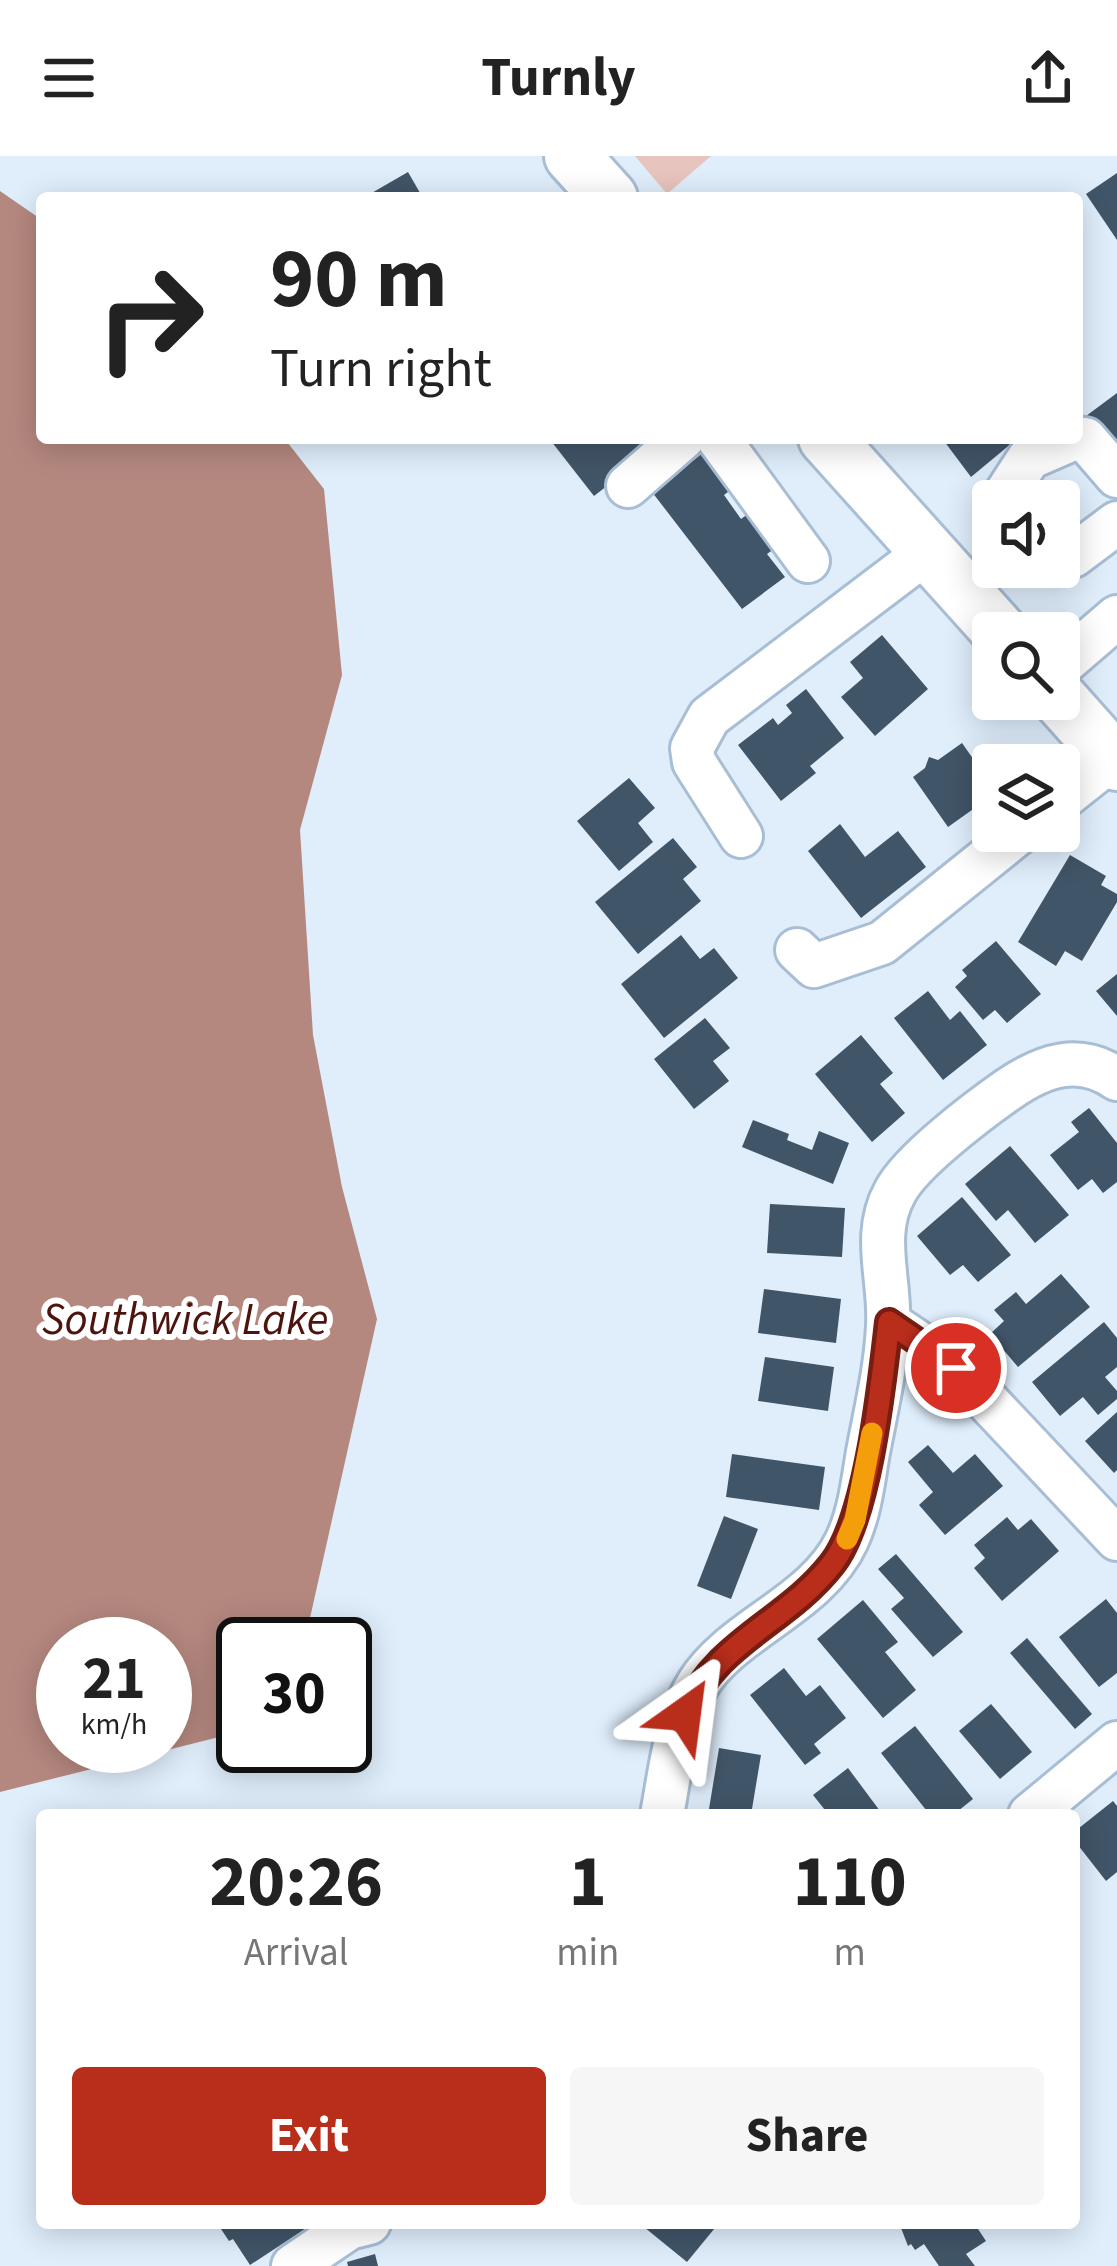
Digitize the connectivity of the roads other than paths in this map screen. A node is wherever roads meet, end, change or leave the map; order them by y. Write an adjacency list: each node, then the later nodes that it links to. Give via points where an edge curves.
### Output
1 (572, 156): 2 (main road)
2 (605, 192)
3 (1083, 439): 8 (street)
4 (676, 444): 10 (street)
5 (722, 444): 14 (street)
6 (831, 444): 13 (main road)
7 (1062, 444): 9 (street, via 1029,458)
8 (1117, 476)
9 (1015, 480)
10 (628, 487)
11 (1117, 523): 12 (street)
12 (1080, 550)
13 (928, 551): 15 (main road); 21 (street, via 709,717 692,748 694,762)
14 (808, 561)
15 (982, 612)
16 (1117, 617): 17 (street)
17 (1080, 649)
18 (1079, 720): 19 (main road)
19 (1115, 760): 20 (street)
20 (1080, 786)
21 (741, 836)
22 (995, 852): 23 (street, via 882,943 814,966)
23 (797, 950)
24 (1117, 1079): 25 (street, via 1088,1064 1036,1071 913,1168 886,1213)
25 (889, 1322): 26 (street, via 956,1368); 28 (street, via 845,1545 807,1591 697,1684)
26 (1117, 1539)
27 (1117, 1744): 29 (street)
28 (663, 1809)
29 (1037, 1809)
30 (348, 2229): 31 (street)
31 (293, 2266)

